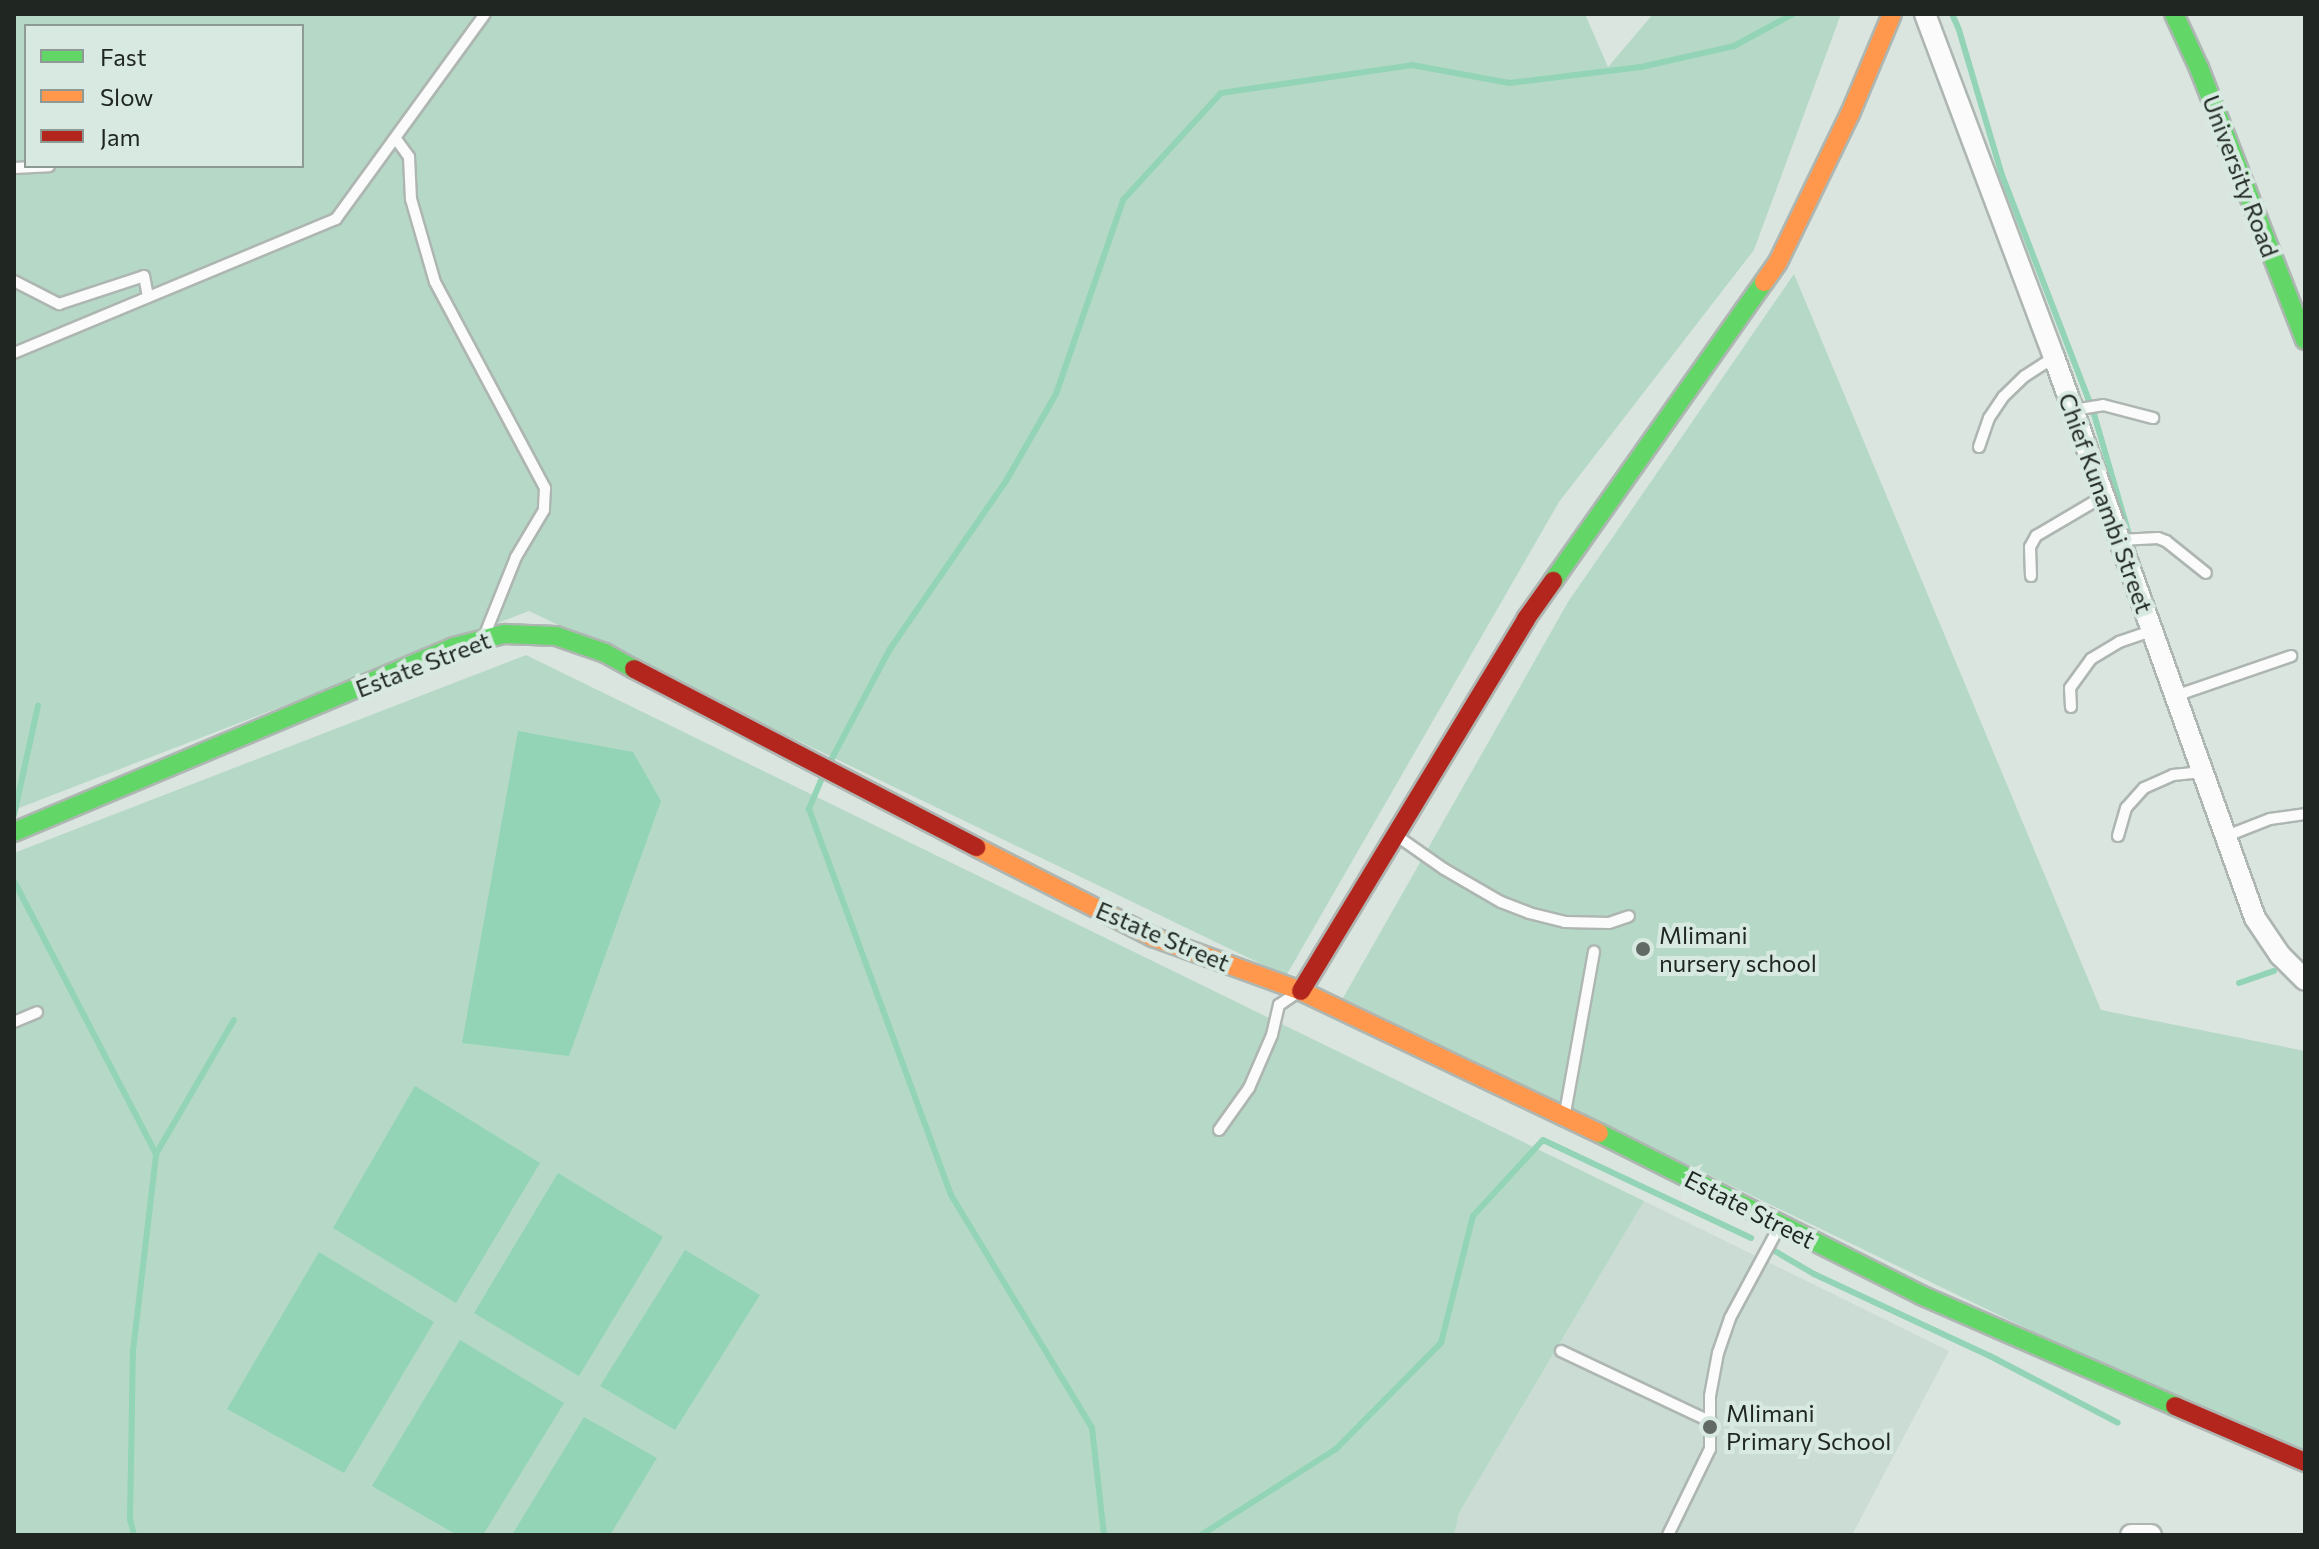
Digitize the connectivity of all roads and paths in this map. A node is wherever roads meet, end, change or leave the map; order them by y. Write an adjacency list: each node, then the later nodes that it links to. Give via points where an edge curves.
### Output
1 (485, 14): 5 (lane)
2 (1892, 14): 26 (street, via 1778,262 1526,619)
3 (1925, 14): 10 (street, Chief Kunambi Street)
4 (2174, 14): 8 (street, University Road)
5 (396, 139): 7 (lane, via 336,219); 19 (lane, via 409,157 411,199 435,282 545,488 544,510 516,557)
6 (14, 281): 7 (lane, via 59,304 144,276)
7 (148, 297): 9 (lane)
8 (2305, 340)
9 (14, 353)
10 (2054, 357): 11 (street, Chief Kunambi Street); 13 (lane, via 2003,397)
11 (2073, 410): 12 (lane, via 2103,405); 14 (street, Chief Kunambi Street)
12 (2153, 418)
13 (1979, 447)
14 (2104, 496): 15 (street, Chief Kunambi Street); 17 (lane, via 2036,536 2030,547)
15 (2120, 540): 16 (lane, via 2166,541); 18 (street, Chief Kunambi Street)
16 (2206, 573)
17 (2031, 576)
18 (2151, 631): 21 (street, Chief Kunambi Street); 22 (lane, via 2091,659 2070,688)
19 (482, 639): 25 (street, Estate Street); 32 (street, Estate Street, via 504,634 556,636 605,653 1153,937)
20 (2291, 656): 21 (lane)
21 (2173, 697): 23 (street, Chief Kunambi Street)
22 (2071, 707)
23 (2200, 772): 27 (lane, via 2173,775 2144,788 2126,808); 28 (street, Chief Kunambi Street)
24 (2305, 814): 28 (lane, via 2270,819)
25 (14, 832)
26 (1396, 835): 29 (lane, via 1455,876 1529,913 1565,922 1609,923); 32 (street)
27 (2118, 836)
28 (2224, 837): 31 (street, Chief Kunambi Street, via 2255,918)
29 (1629, 916)
30 (1594, 952): 35 (lane)
31 (2305, 980)
32 (1301, 991): 35 (street, Estate Street); 36 (lane, via 1279,1005 1249,1088)
33 (37, 1012): 34 (lane)
34 (14, 1022)
35 (1564, 1115): 37 (street, Estate Street)
36 (1219, 1130)
37 (1780, 1225): 39 (lane, via 1748,1279 1722,1341 1710,1396); 40 (street, Estate Street, via 1921,1295)
38 (1561, 1351): 39 (lane)
39 (1711, 1422): 41 (lane, via 1710,1449)
40 (2305, 1462)
41 (1668, 1535)
42 (2131, 1535): 43 (street)
43 (2151, 1535)

